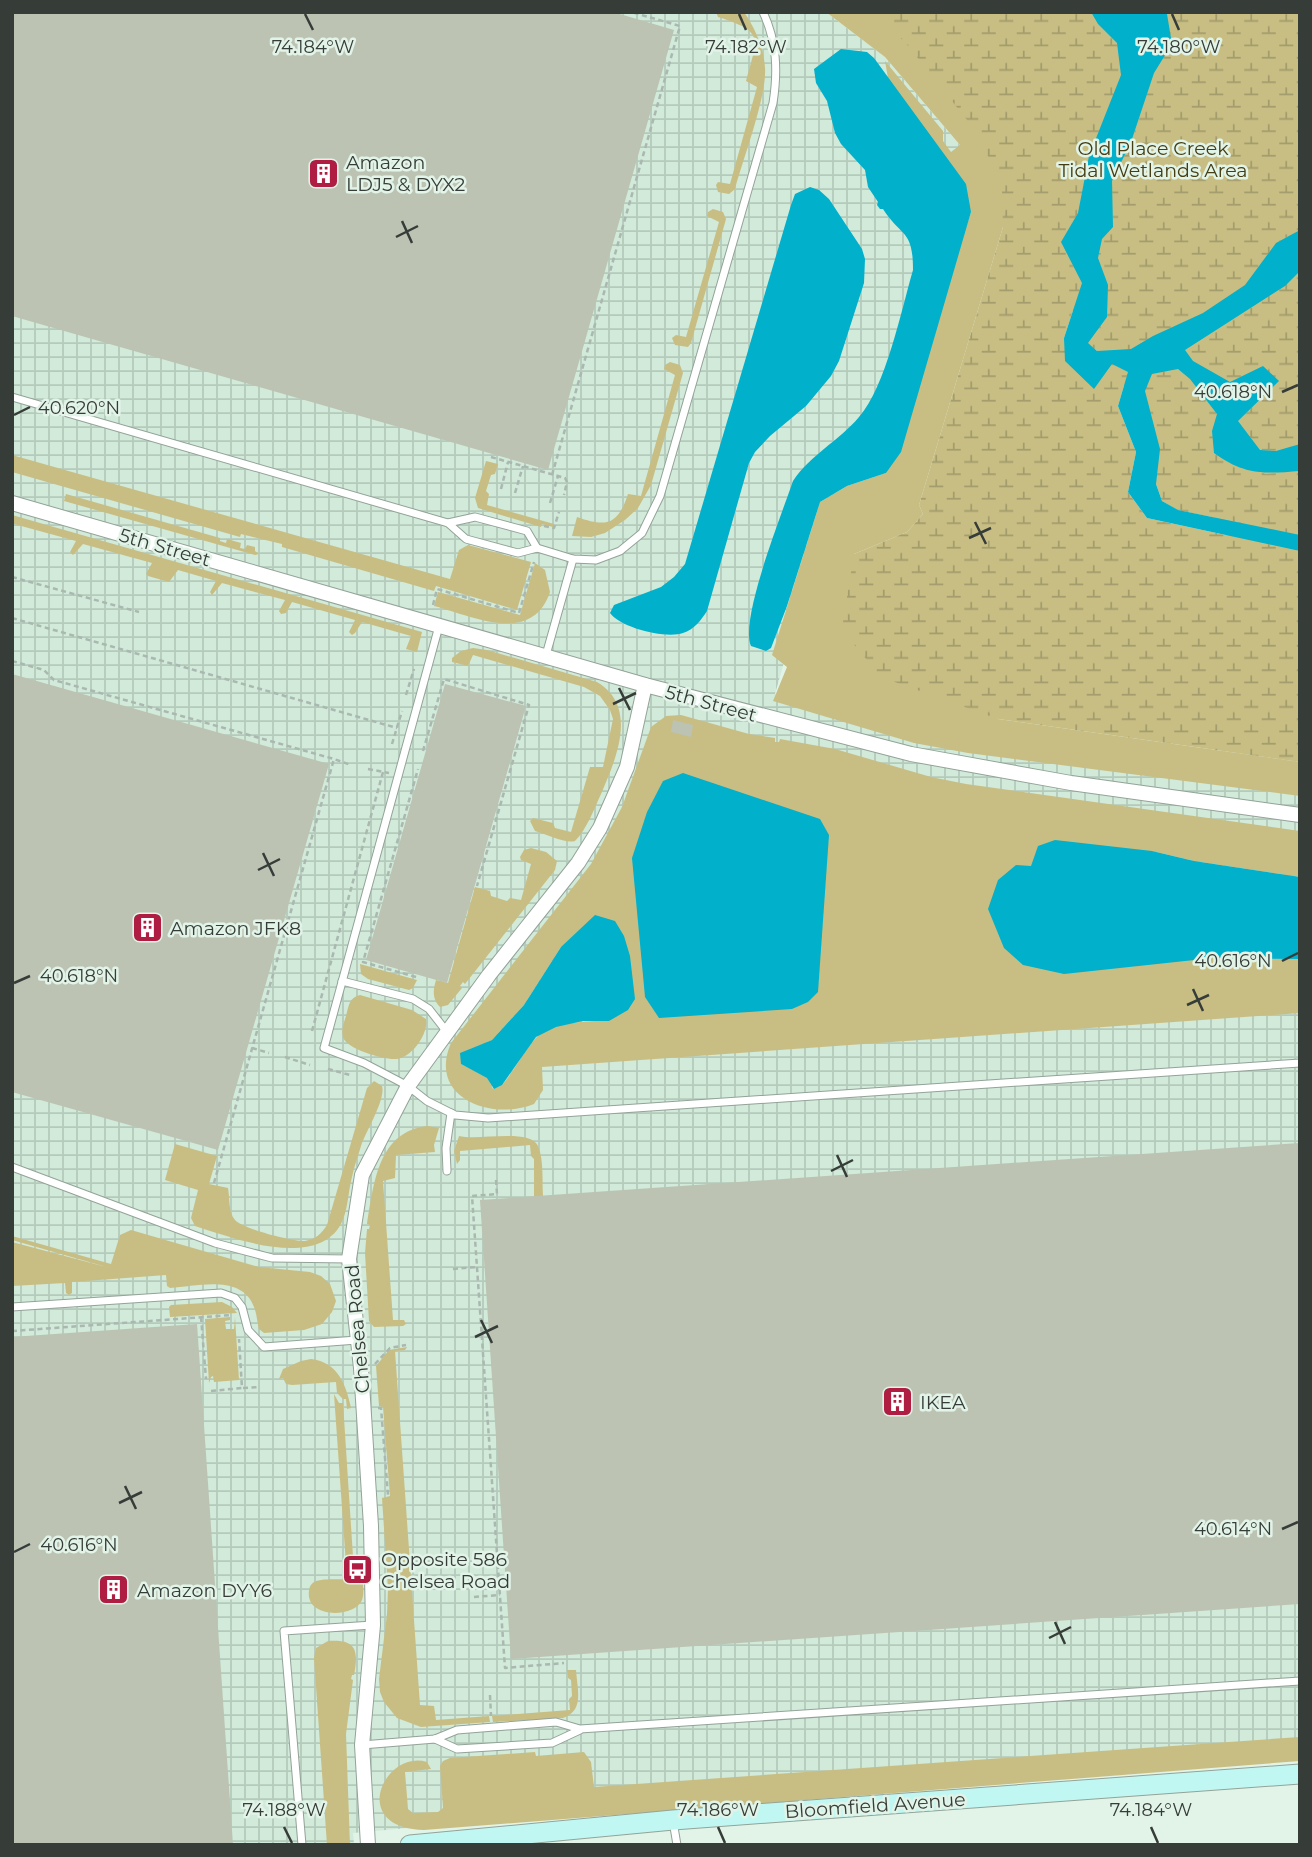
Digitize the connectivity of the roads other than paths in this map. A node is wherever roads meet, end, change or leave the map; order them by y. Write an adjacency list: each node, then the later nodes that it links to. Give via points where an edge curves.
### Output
1 (763, 12): 6 (lane, via 776,56 773,103 660,496 642,533 620,551 596,559)
2 (12, 397): 4 (lane)
3 (12, 503): 7 (street, 5th Street)
4 (448, 523): 5 (lane, via 466,539 519,553); 5 (lane, via 475,517 527,531)
5 (537, 548): 6 (lane)
6 (573, 559): 8 (lane)
7 (439, 626): 8 (street, 5th Street); 11 (lane)
8 (546, 656): 9 (street, 5th Street)
9 (645, 685): 10 (street, 5th Street, via 964,765); 12 (street, Chelsea Road, via 626,767 600,828)
10 (1300, 815)
11 (342, 981): 12 (lane, via 413,999 429,1009); 14 (lane, via 324,1048)
12 (447, 1032): 14 (street, Chelsea Road)
13 (1300, 1063): 15 (lane, via 488,1118)
14 (408, 1086): 15 (lane); 18 (street, Chelsea Road, via 362,1175)
15 (451, 1113): 17 (lane)
16 (12, 1167): 18 (lane, via 215,1243 272,1258)
17 (447, 1171)
18 (349, 1259): 20 (street, Chelsea Road)
19 (12, 1307): 20 (lane, via 221,1293 235,1298 248,1330 264,1348)
20 (357, 1340): 21 (street, Chelsea Road, via 371,1526)
21 (373, 1625): 25 (street, Chelsea Road); 28 (lane, via 284,1631)
22 (1300, 1681): 23 (lane)
23 (580, 1729): 24 (lane, via 556,1723 457,1730); 24 (lane, via 552,1743 457,1749)
24 (435, 1739): 25 (lane)
25 (362, 1745): 29 (street, Chelsea Road)
26 (1300, 1774): 27 (street, Bloomfield Avenue)
27 (673, 1820): 30 (street, Bloomfield Avenue); 31 (lane)
28 (302, 1845)
29 (368, 1845)
30 (410, 1845)
31 (677, 1845)

